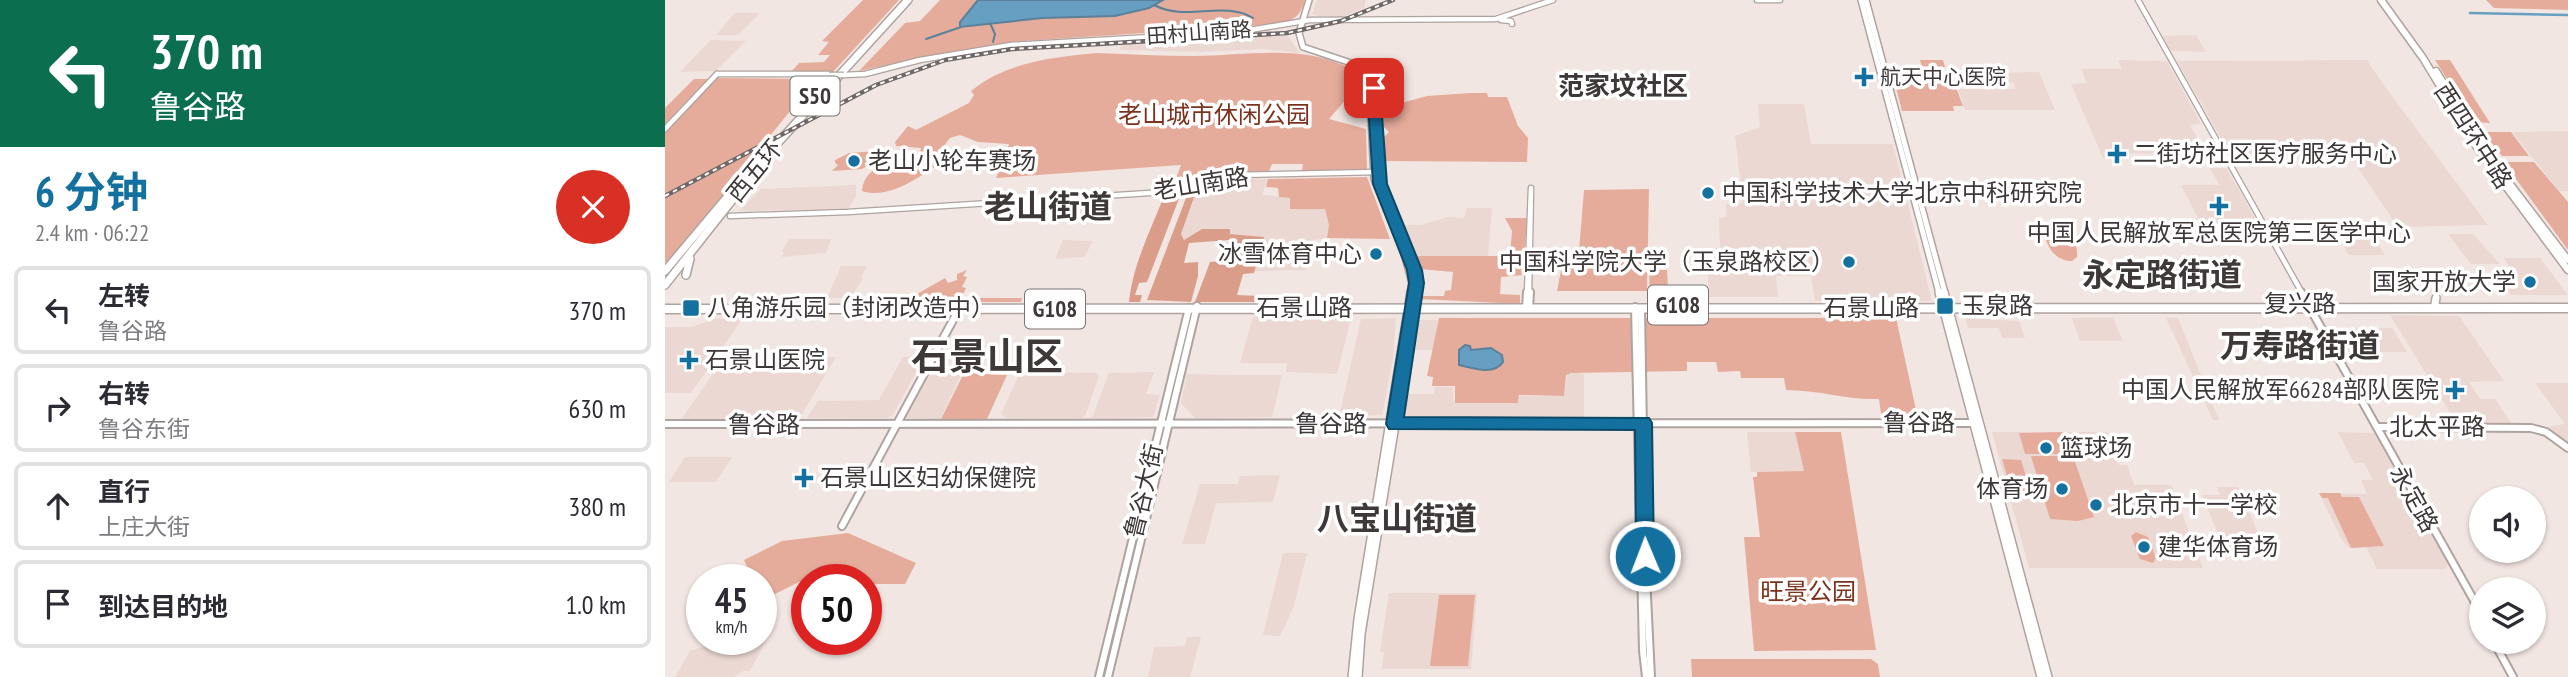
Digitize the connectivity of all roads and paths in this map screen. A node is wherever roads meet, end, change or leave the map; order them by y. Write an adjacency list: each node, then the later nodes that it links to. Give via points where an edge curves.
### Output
1 (906, 0): 13 (highway, 西五环 / S50); 29 (highway, 西五环 / S50)
2 (1311, 0): 15 (main road)
3 (1548, 0): 12 (main road, 田村山南路)
4 (1553, 0): 14 (main road, 田村山南路)
5 (1757, 0): 6 (main road)
6 (1780, 0)
7 (1861, 0): 18 (main road)
8 (1866, 0): 18 (main road)
9 (2138, 0): 41 (main road, 永定路)
10 (2383, 1): 20 (highway, 西四环中路)
11 (1521, 6): 12 (main road)
12 (1528, 7): 15 (main road, 田村山南路, via 1489,18)
13 (892, 18): 17 (highway); 32 (highway, 西五环 / S50, via 796,121)
14 (1491, 19): 15 (main road, 田村山南路); 16 (main road)
15 (1304, 20): 19 (main road, 田村山南路, bridge, via 1238,32 1002,46 865,74); 26 (main road, via 1306,45 1362,65 1372,76)
16 (1512, 24)
17 (889, 28)
18 (1877, 50): 47 (main road)
19 (717, 74): 23 (main road); 23 (main road)
20 (2444, 89): 21 (highway, 西四环中路); 22 (highway, 西四环中路)
21 (2456, 117): 24 (highway); 30 (highway, 西四环中路)
22 (2465, 118): 25 (highway); 30 (highway, 西四环中路)
23 (665, 129)
24 (2462, 133)
25 (2479, 133)
26 (1375, 172): 31 (main road, 老山南路, via 1234,175 1165,192); 45 (main road, via 1410,271)
27 (2516, 185): 30 (highway)
28 (2498, 186): 30 (highway)
29 (730, 194): 32 (highway, 西五环 / S50); 34 (highway)
30 (2523, 209): 33 (highway, 西四环中路); 35 (highway, 西四环中路); 35 (highway, via 2525,221)
31 (730, 216)
32 (688, 255): 36 (highway); 37 (highway, 西五环 / S50); 38 (highway, 西五环 / S50); 39 (highway)
33 (2568, 260)
34 (665, 271)
35 (2568, 271)
36 (686, 275)
37 (665, 278)
38 (665, 285)
39 (665, 292)
40 (1527, 306): 40 (main road, via 1533,201 1531,188); 45 (highway, 石景山路 / G108); 46 (highway, 石景山路 / G108); 47 (highway, 石景山路 / G108)
41 (2309, 306): 42 (highway, 复兴路 / G108, via 2436,301); 42 (highway, 复兴路 / G108, via 2534,310); 47 (highway, 复兴路 / G108); 56 (main road, 永定路)
42 (2568, 306)
43 (958, 307): 44 (highway, 石景山路 / G108); 48 (highway, 石景山路 / G108); 55 (main road)
44 (1193, 307): 45 (highway, 石景山路 / G108); 50 (main road, 鲁谷大街); 51 (main road, 鲁谷大街)
45 (1412, 307): 52 (main road)
46 (1638, 307): 47 (highway, 石景山路 / G108); 49 (main road)
47 (1946, 307): 53 (main road)
48 (665, 308)
49 (1640, 424): 52 (main road, 鲁谷路); 53 (main road, 鲁谷路); 73 (main road)
50 (1160, 425): 51 (main road, 鲁谷路); 55 (main road, 鲁谷路); 69 (main road, 鲁谷大街)
51 (1169, 425): 52 (main road, 鲁谷路); 70 (main road, 鲁谷大街)
52 (1392, 425): 71 (main road, via 1357,619); 72 (main road)
53 (1976, 425): 59 (main road); 74 (main road)
54 (665, 426): 55 (main road, 鲁谷路)
55 (894, 426): 62 (main road)
56 (2376, 426): 57 (main road, 北太平路, via 2531,428); 63 (main road, 永定路); 64 (main road, 永定路)
57 (2568, 446)
58 (1997, 465): 59 (main road)
59 (1994, 474): 60 (main road)
60 (2000, 498): 61 (main road); 65 (main road)
61 (2009, 509)
62 (841, 526)
63 (2469, 592)
64 (2469, 598)
65 (2037, 635): 66 (main road); 75 (main road)
66 (2047, 647)
67 (2503, 654): 76 (main road)
68 (2052, 667): 75 (main road)
69 (1099, 677)
70 (1108, 677)
71 (1352, 677)
72 (1358, 677)
73 (1648, 677)
74 (2041, 677)
75 (2049, 677)
76 (2515, 677)

